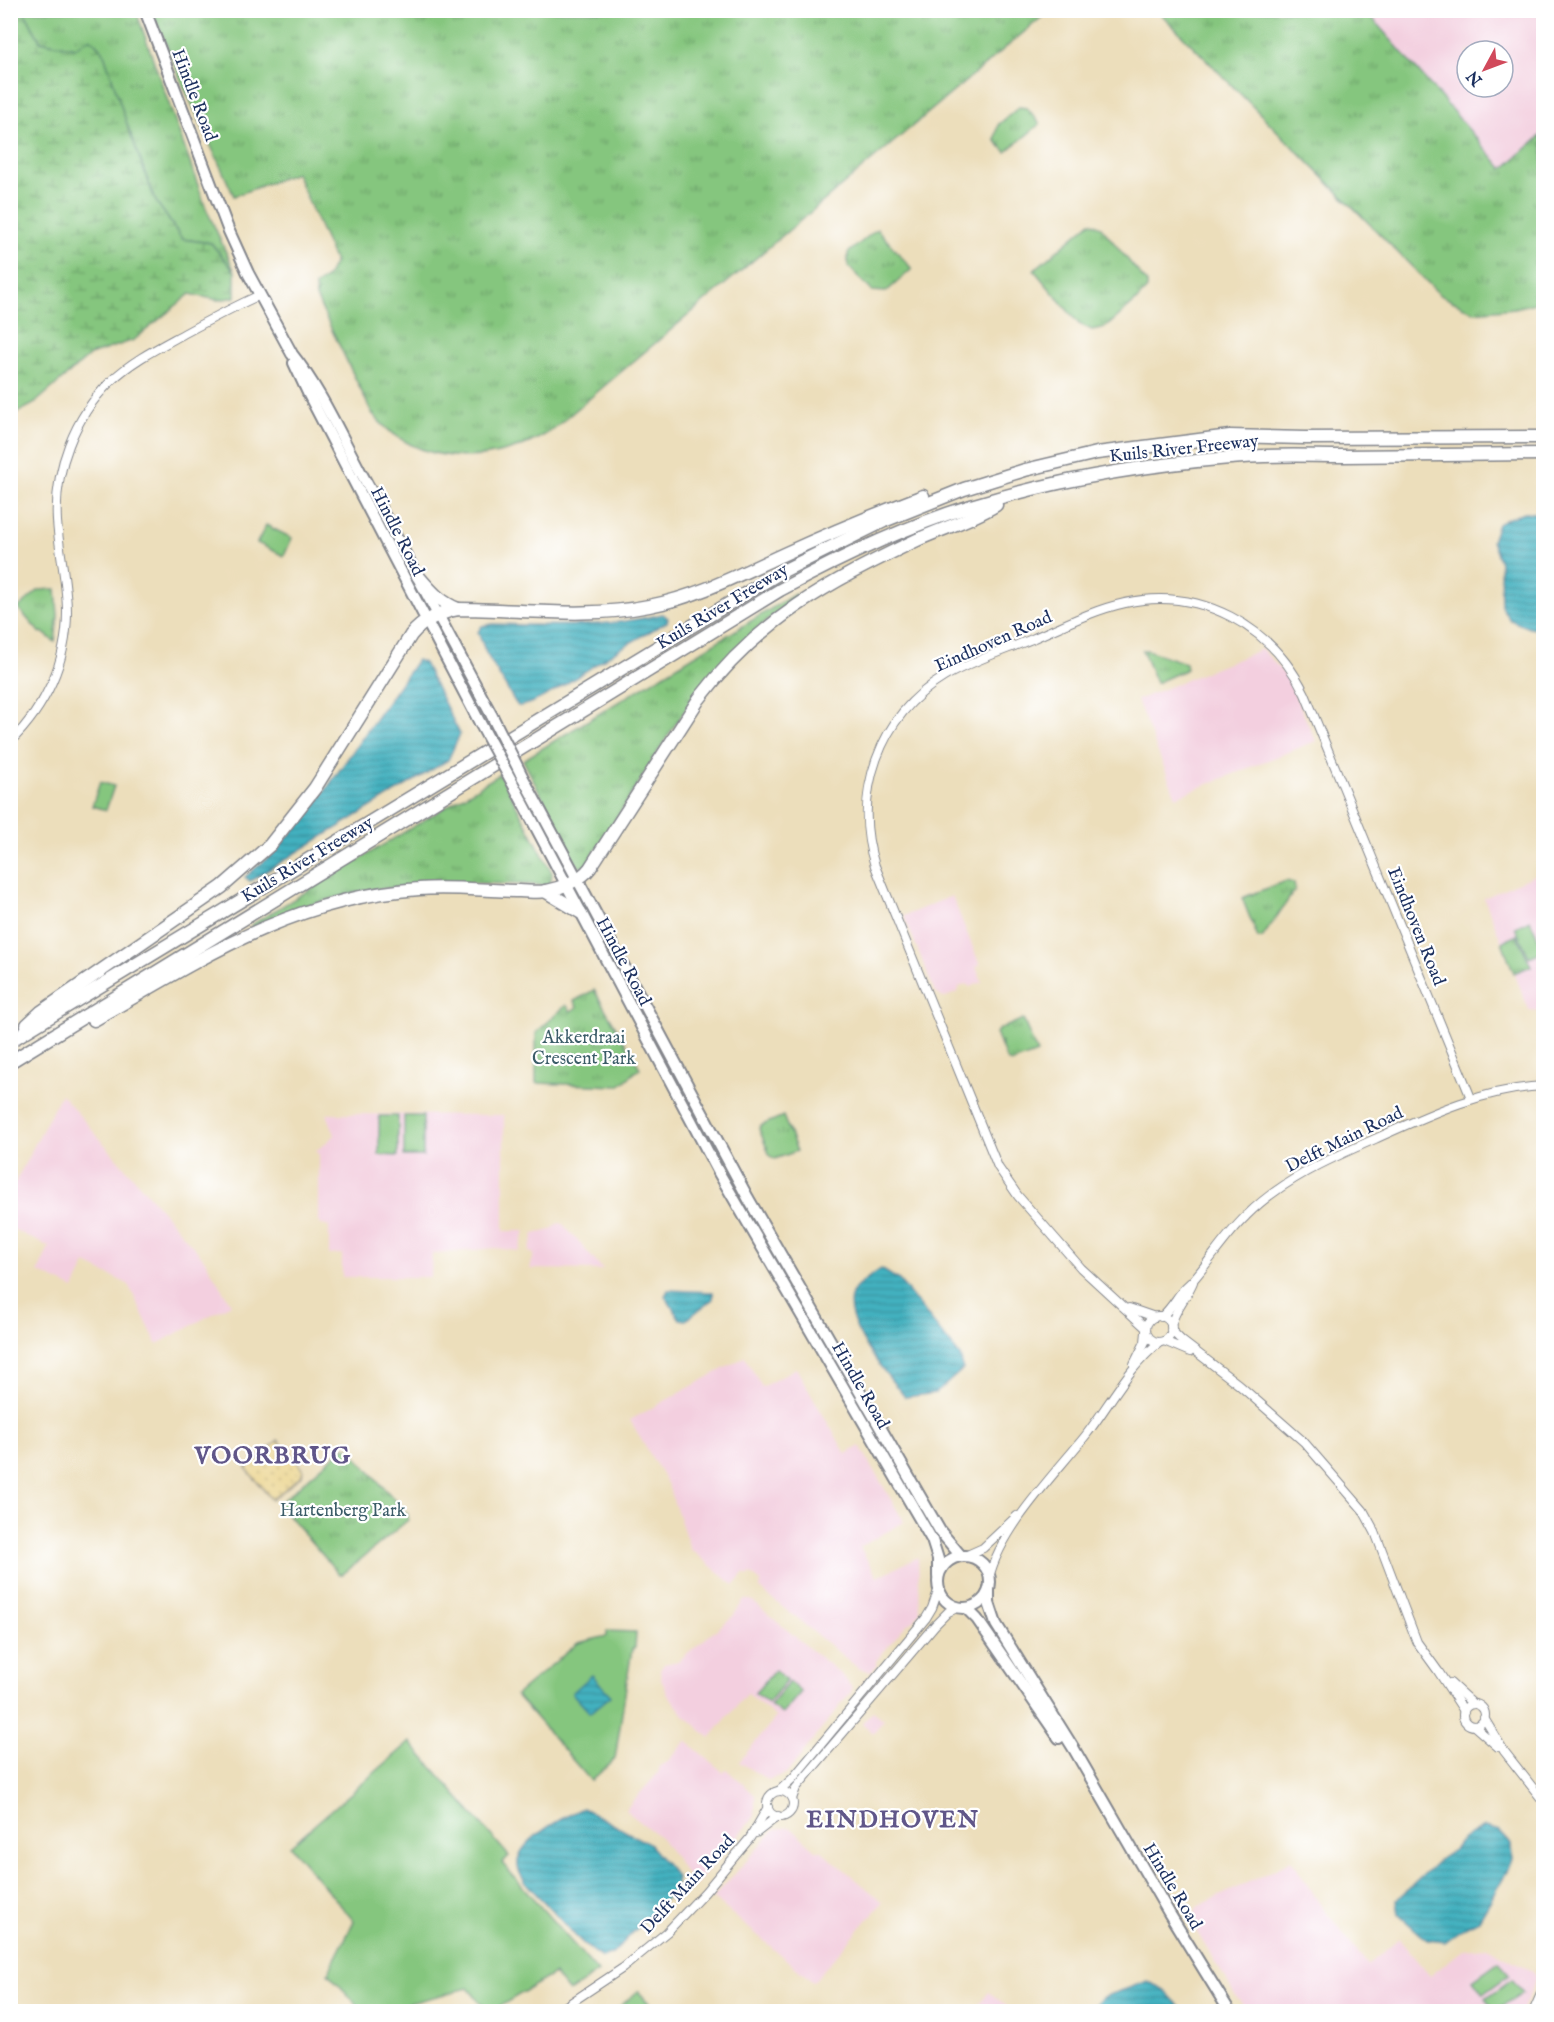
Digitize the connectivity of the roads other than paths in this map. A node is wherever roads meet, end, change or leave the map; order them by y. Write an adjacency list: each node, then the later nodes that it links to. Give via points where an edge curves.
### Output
1 (145, 10): 2 (main road, Hindle Road, via 228,229)
2 (260, 295): 3 (main road, Hindle Road); 12 (street, via 135,361 109,383 79,423 61,470 57,503 67,600 64,646 46,695)
3 (292, 354): 8 (main road, Hindle Road, via 303,367); 11 (main road, Hindle Road, via 308,393)
4 (1544, 437): 6 (highway, Kuils River Freeway, via 1230,435 1097,453)
5 (1544, 454): 7 (highway, Kuils River Freeway, via 1232,457 1150,466)
6 (964, 489): 9 (highway, via 936,492 887,510 716,586 667,602 580,614); 18 (highway, Kuils River Freeway, via 884,521 781,572)
7 (1010, 496): 14 (highway, via 847,574 785,613 749,642 699,699 590,868); 19 (highway, Kuils River Freeway, via 962,509 879,541 780,590)
8 (418, 576): 9 (highway, via 437,597); 10 (main road, Hindle Road)
9 (458, 609): 10 (highway)
10 (438, 615): 11 (highway); 13 (main road, Hindle Road, bridge, via 492,716)
11 (426, 622): 13 (main road, Hindle Road, bridge, via 480,723); 18 (highway, via 411,635 315,788 270,845 222,887 41,1012)
12 (10, 742)
13 (517, 779): 14 (main road, Hindle Road); 15 (main road, Hindle Road)
14 (577, 879): 15 (highway); 32 (main road, Hindle Road, via 748,1198 940,1531)
15 (565, 884): 16 (highway); 17 (main road, Hindle Road)
16 (545, 891): 17 (highway); 19 (highway, via 421,889 368,895 317,907 238,939 74,1032)
17 (580, 912): 33 (main road, Hindle Road, via 719,1173 932,1540)
18 (10, 1041)
19 (32, 1049): 20 (highway, Kuils River Freeway)
20 (10, 1062)
21 (1544, 1086): 22 (street, Delft Main Road)
22 (1471, 1098): 23 (street, Delft Main Road, via 1346,1152 1287,1183 1232,1230); 24 (street, Eindhoven Road, via 1305,694 1281,655 1253,629 1198,604 1160,599 1133,602 1095,613 943,677 908,706 878,752 867,802 866,825 872,857 998,1167 1081,1268)
23 (1194, 1280): 25 (street, Delft Main Road); 26 (street, Delft Main Road, via 1175,1312)
24 (1125, 1307): 25 (street, Eindhoven Road); 27 (street, Eindhoven Road)
25 (1158, 1317): 26 (street, via 1167,1320); 27 (street, via 1149,1321)
26 (1171, 1328): 28 (street, via 1168,1338); 29 (street)
27 (1146, 1330): 28 (street, via 1151,1340); 30 (street, via 1145,1342)
28 (1162, 1341): 29 (street); 30 (street)
29 (1199, 1356): 37 (street, via 1238,1384 1304,1442 1363,1510 1417,1642)
30 (1126, 1379): 31 (street)
31 (1025, 1509): 32 (street, via 983,1548); 34 (street, via 995,1558)
32 (963, 1556): 33 (main road, via 952,1558); 34 (main road, via 983,1565)
33 (939, 1576): 35 (main road)
34 (989, 1583): 36 (main road, via 980,1602); 43 (main road, Hindle Road, via 989,1603 996,1624)
35 (939, 1588): 36 (main road, via 946,1600); 44 (street, via 926,1618 794,1778)
36 (962, 1607): 43 (main road, Hindle Road, via 977,1620); 45 (street, via 948,1612 935,1625 796,1788)
37 (1438, 1671): 38 (street); 39 (street)
38 (1473, 1704): 39 (street); 40 (street, via 1482,1708)
39 (1464, 1712): 41 (street, via 1465,1721)
40 (1484, 1718): 41 (street); 42 (street)
41 (1474, 1726): 42 (street)
42 (1504, 1751): 46 (street)
43 (1088, 1776): 52 (main road, Hindle Road)
44 (779, 1791): 45 (street); 47 (street, via 770,1796)
45 (792, 1799): 48 (street, via 790,1811)
46 (1544, 1802)
47 (768, 1807): 48 (street); 49 (street, Delft Main Road)
48 (778, 1816): 49 (street, Delft Main Road)
49 (750, 1838): 51 (street, Delft Main Road, via 650,1947)
50 (1544, 1987): 53 (street)
51 (557, 2012)
52 (1230, 2012)
53 (1533, 2012)

